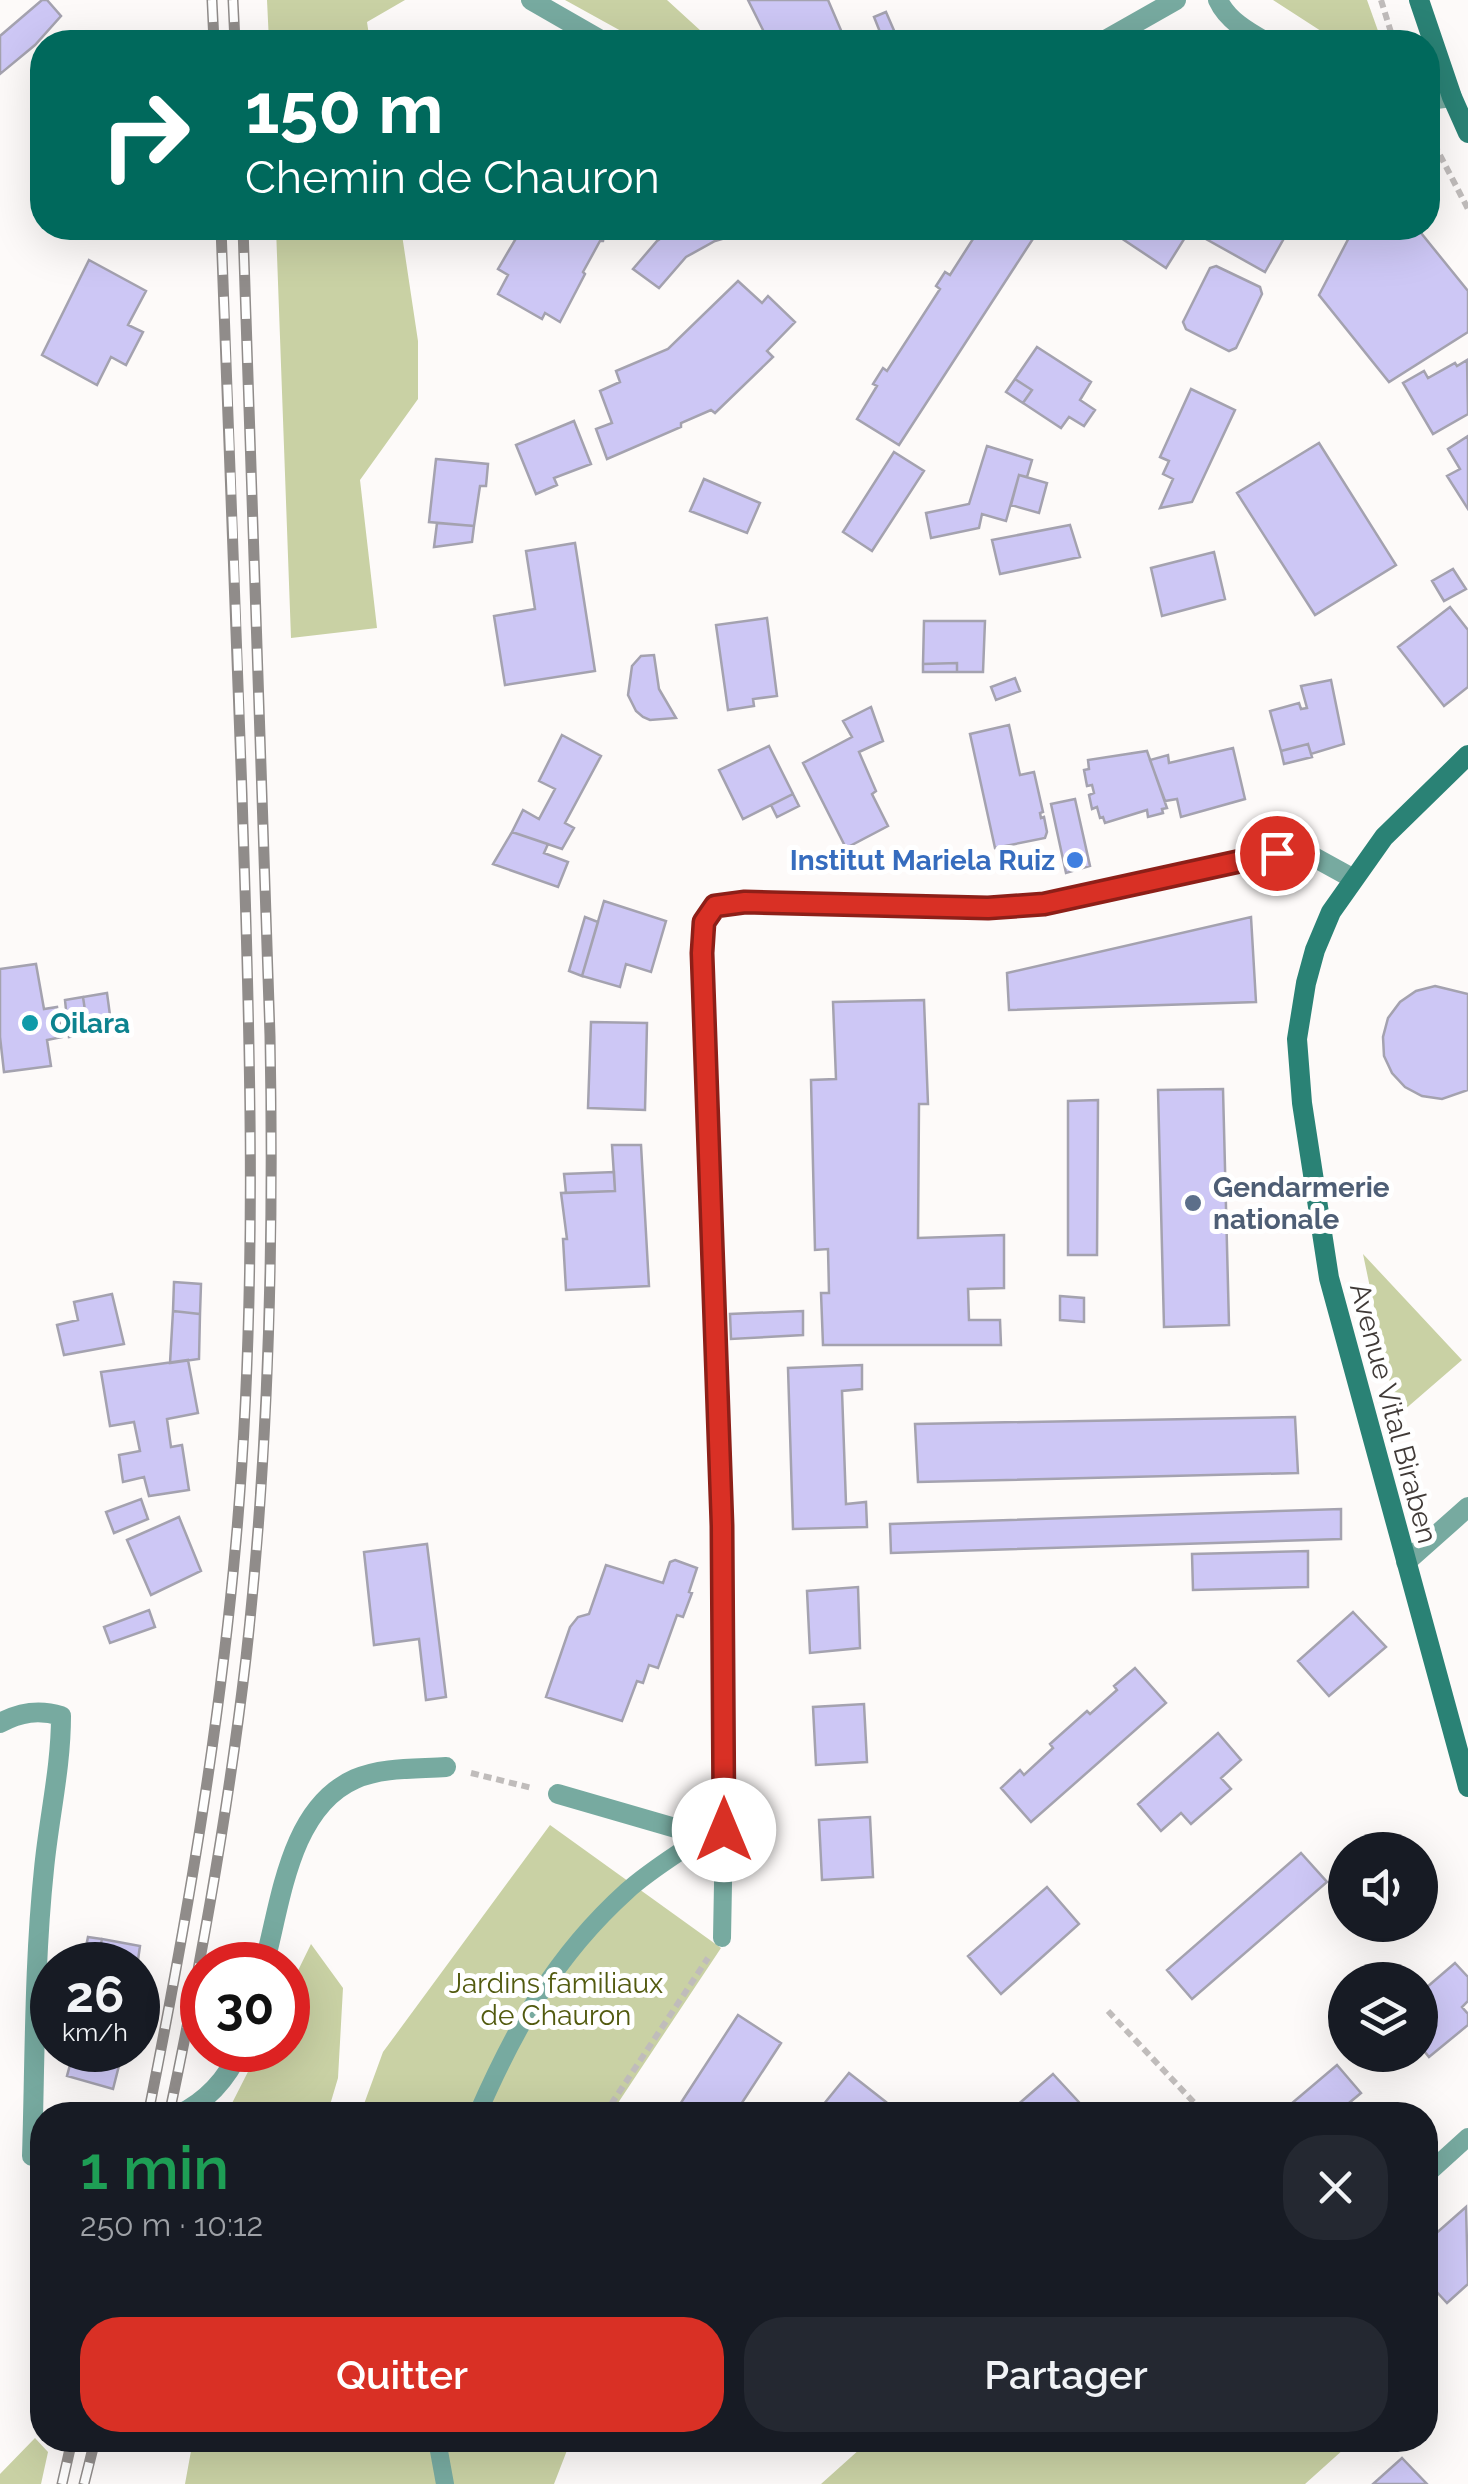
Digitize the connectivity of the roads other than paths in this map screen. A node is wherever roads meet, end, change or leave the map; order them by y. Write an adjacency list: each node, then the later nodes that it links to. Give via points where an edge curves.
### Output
1 (532, 0): 5 (street)
2 (1176, 0): 6 (street)
3 (1218, 0): 7 (street)
4 (1419, 0): 8 (main road)
5 (583, 30)
6 (1123, 30)
7 (1246, 30)
8 (1429, 30)
9 (1440, 62): 10 (main road)
10 (1452, 97): 11 (street); 12 (main road)
11 (1440, 98)
12 (1468, 133)
13 (1468, 755): 14 (main road, Avenue Vital Biraben)
14 (1352, 878): 16 (main road, Avenue Vital Biraben, via 1331,912 1306,982 1299,1072 1329,1278); 21 (street, via 1312,856 1277,853 1044,904 745,902 715,906 704,922 723,1562)
15 (1468, 1507): 16 (street)
16 (1406, 1562): 19 (main road, Avenue Vital Biraben)
17 (0, 1723): 25 (street, via 44,1711 60,1716 61,1757 44,1870)
18 (446, 1767): 23 (street, via 357,1778 325,1796 293,1858)
19 (1468, 1787)
20 (558, 1794): 21 (street)
21 (713, 1833): 22 (lane); 27 (lane, via 628,1890 578,1942 531,2003)
22 (722, 1938)
23 (270, 1942)
24 (228, 2072): 26 (street)
25 (34, 2102)
26 (198, 2102)
27 (483, 2102)
28 (1468, 2137): 29 (lane)
29 (1438, 2164)
30 (439, 2452): 31 (lane)
31 (445, 2484)

